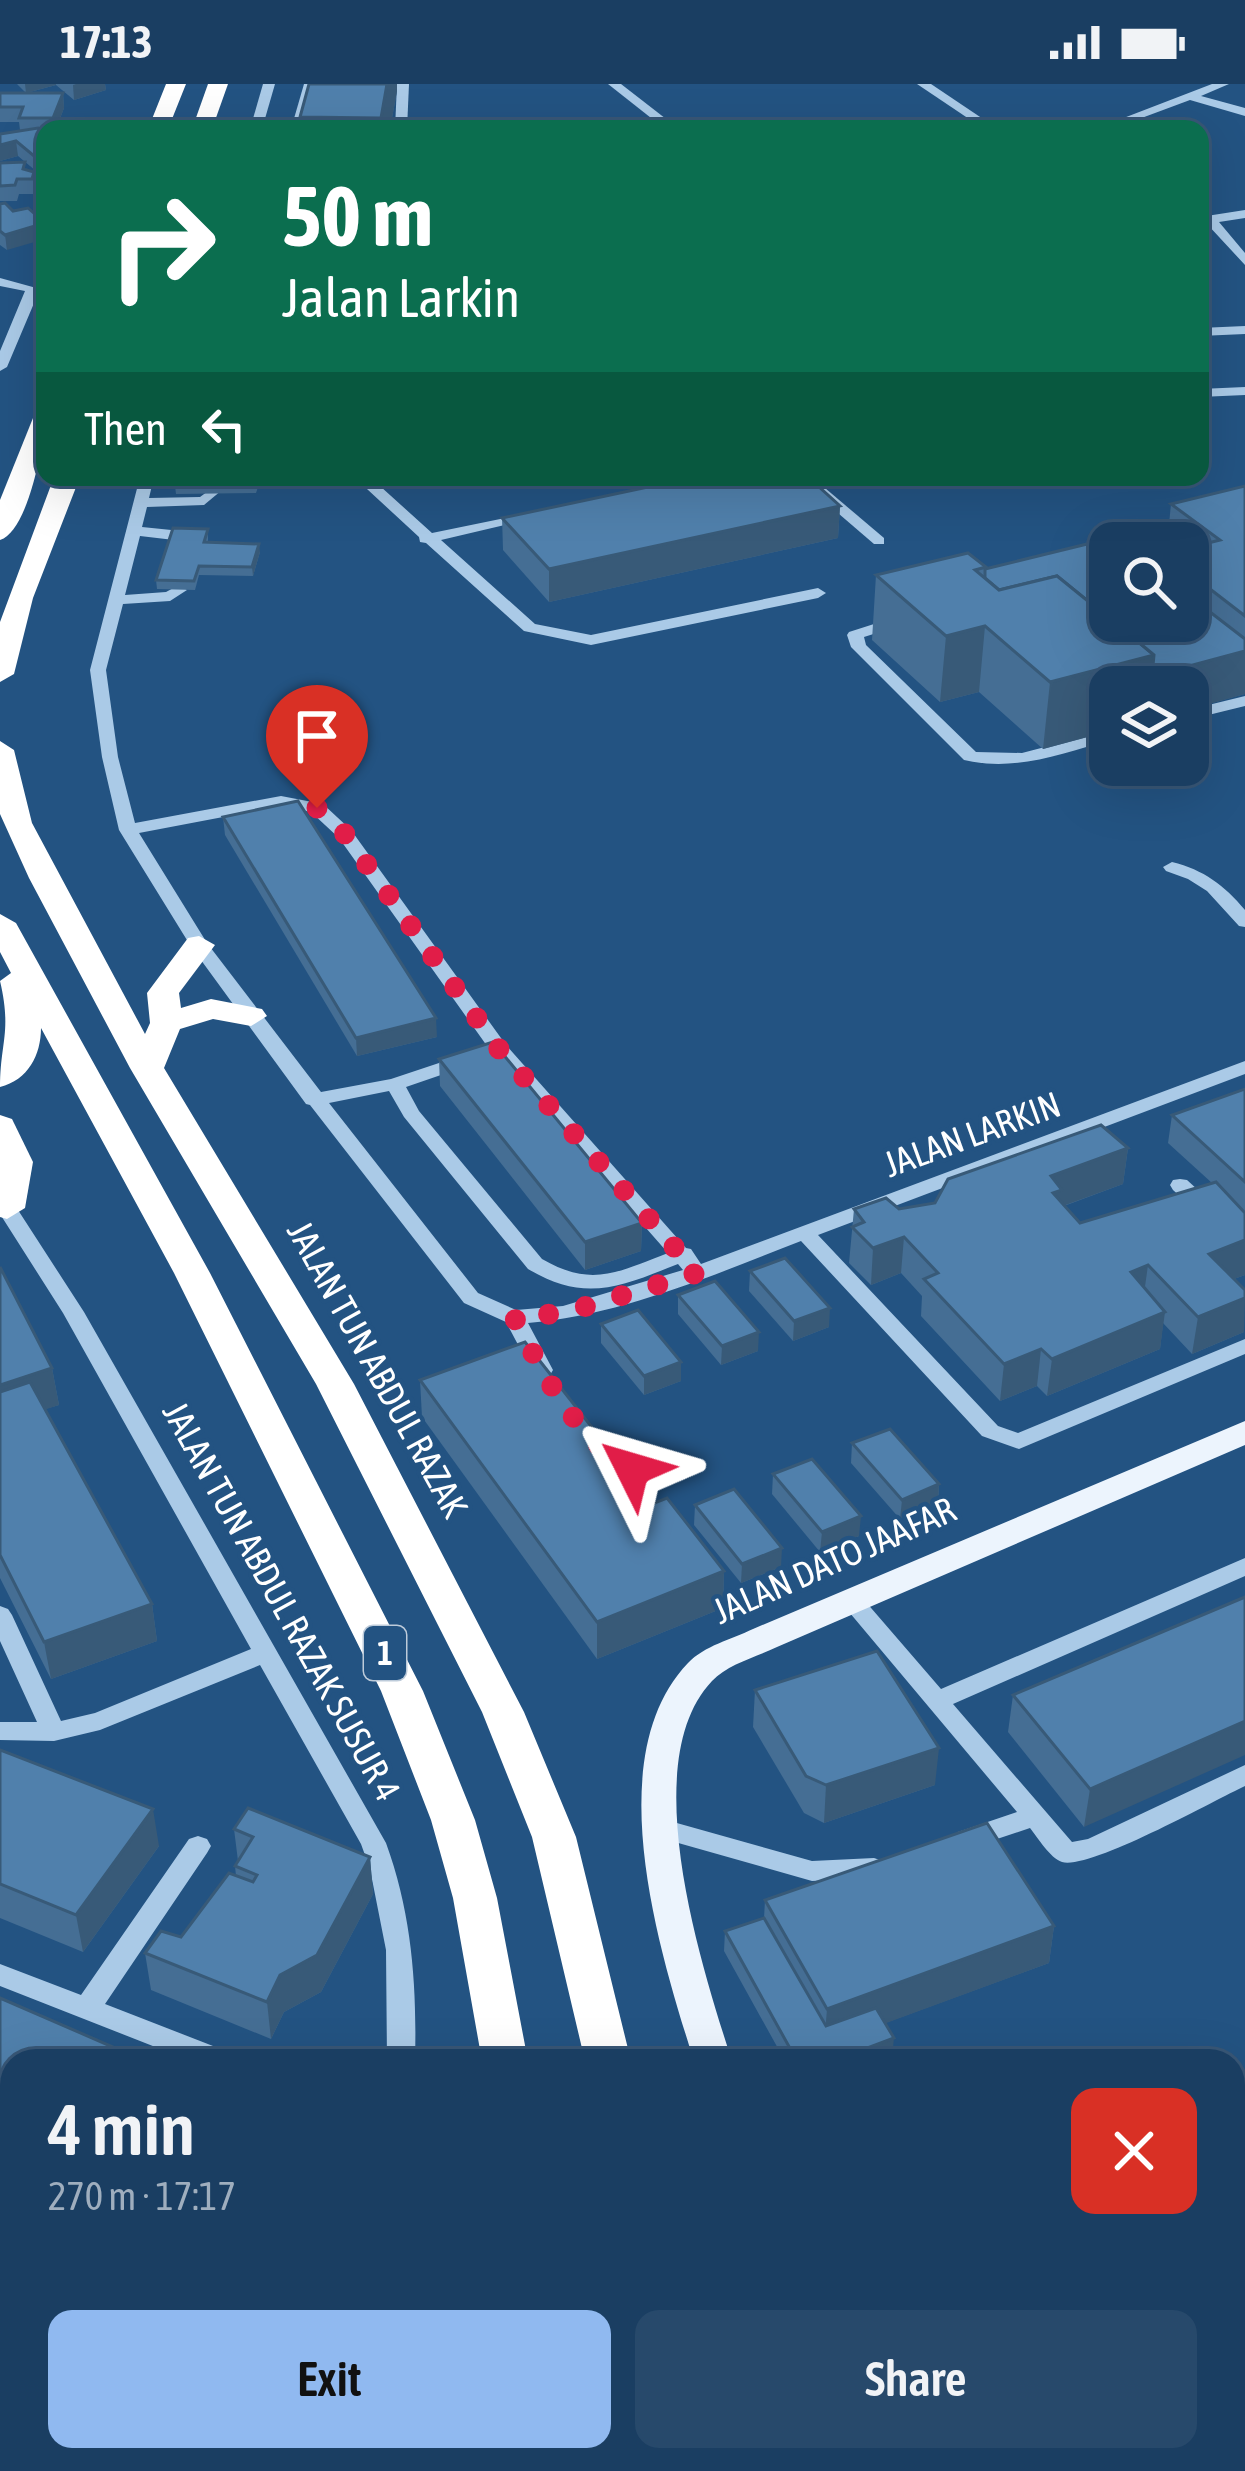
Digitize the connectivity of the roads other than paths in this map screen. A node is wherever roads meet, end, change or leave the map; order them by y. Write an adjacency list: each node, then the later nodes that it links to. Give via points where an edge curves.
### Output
1 (176, 84): 11 (highway)
2 (218, 84): 12 (highway)
3 (269, 84): 13 (street)
4 (310, 84): 14 (street)
5 (403, 84): 15 (street)
6 (614, 84): 16 (street)
7 (923, 84): 17 (street)
8 (1223, 84): 9 (street)
9 (1190, 97): 10 (street); 18 (street)
10 (1245, 112)
11 (162, 120)
12 (205, 120)
13 (259, 120)
14 (300, 120)
15 (401, 120)
16 (661, 120)
17 (978, 120)
18 (1126, 120)
19 (1245, 214): 22 (street)
20 (0, 215): 21 (street)
21 (36, 216)
22 (1209, 219)
23 (1209, 224): 24 (street)
24 (1245, 261)
25 (0, 282): 28 (street, via 33,289)
26 (1245, 331): 27 (street)
27 (1209, 332)
28 (0, 367)
29 (1245, 391): 30 (street)
30 (1209, 393)
31 (36, 441): 40 (highway)
32 (64, 486): 48 (highway)
33 (144, 486): 37 (street)
34 (370, 486): 42 (street)
35 (813, 486): 43 (street)
36 (215, 490): 37 (street, via 204,501)
37 (139, 502): 39 (street)
38 (540, 513): 42 (street)
39 (132, 531): 41 (street); 46 (street)
40 (0, 532)
41 (191, 537)
42 (425, 539): 45 (street, via 530,628 559,638 590,640)
43 (878, 541)
44 (179, 590): 46 (street)
45 (818, 593)
46 (115, 600): 53 (street, via 98,670)
47 (911, 618): 51 (street, via 867,628 855,635 859,646 970,756 989,763)
48 (0, 674)
49 (1245, 701): 50 (street)
50 (1209, 710)
51 (1089, 740)
52 (0, 751): 62 (highway, JALAN TUN ABDUL RAZAK / 1, via 16,823)
53 (128, 830): 57 (street); 60 (street, via 281,801 317,808 345,834)
54 (1172, 867): 55 (street, via 1200,875)
55 (1245, 922)
56 (3, 930): 63 (highway, via 28,1032 18,1061); 97 (highway, 1, via 192,1273 402,1691 475,1898)
57 (199, 945): 58 (street); 59 (highway, via 164,993)
58 (251, 1016): 59 (highway, via 212,1009); 65 (street)
59 (166, 1023): 62 (highway)
60 (499, 1049): 64 (street); 72 (street)
61 (1245, 1067): 70 (street, JALAN LARKIN)
62 (147, 1068): 98 (highway, JALAN TUN ABDUL RAZAK / 1, via 335,1384 503,1712 554,1837)
63 (0, 1077)
64 (395, 1084): 65 (street); 72 (street, via 535,1264 561,1283 592,1287)
65 (313, 1100): 74 (street, via 471,1298)
66 (0, 1126): 69 (highway, via 16,1162)
67 (0, 1166): 69 (street)
68 (1180, 1186): 71 (street)
69 (2, 1195): 83 (street, JALAN TUN ABDUL RAZAK SUSUR 4)
70 (804, 1232): 73 (street, JALAN LARKIN); 75 (street, via 990,1431 1019,1441)
71 (1245, 1244)
72 (684, 1254): 73 (street)
73 (697, 1273): 74 (street, JALAN LARKIN, via 564,1313)
74 (514, 1317): 76 (street)
75 (1245, 1346)
76 (560, 1395)
77 (580, 1422): 79 (street, via 617,1461)
78 (1245, 1432): 81 (main road, JALAN DATO JAAFAR)
79 (655, 1466)
80 (1245, 1566): 84 (street)
81 (850, 1600): 84 (street); 89 (main road, JALAN DATO JAAFAR, via 699,1672 671,1728)
82 (0, 1615): 86 (street)
83 (265, 1653): 86 (street); 96 (street, JALAN TUN ABDUL RAZAK SUSUR 4, via 391,1885)
84 (936, 1701): 88 (street)
85 (0, 1730): 86 (street)
86 (55, 1732)
87 (1245, 1775): 88 (street, via 1079,1854 1066,1853)
88 (1033, 1817): 90 (street)
89 (659, 1828): 92 (street, via 812,1871 864,1872); 99 (main road, JALAN DATO JAAFAR, via 672,1918)
90 (949, 1844)
91 (199, 1846): 94 (street)
92 (906, 1858)
93 (0, 1975): 94 (street)
94 (86, 2010): 95 (street)
95 (189, 2049)
96 (401, 2049)
97 (503, 2049)
98 (605, 2049)
99 (710, 2049)

